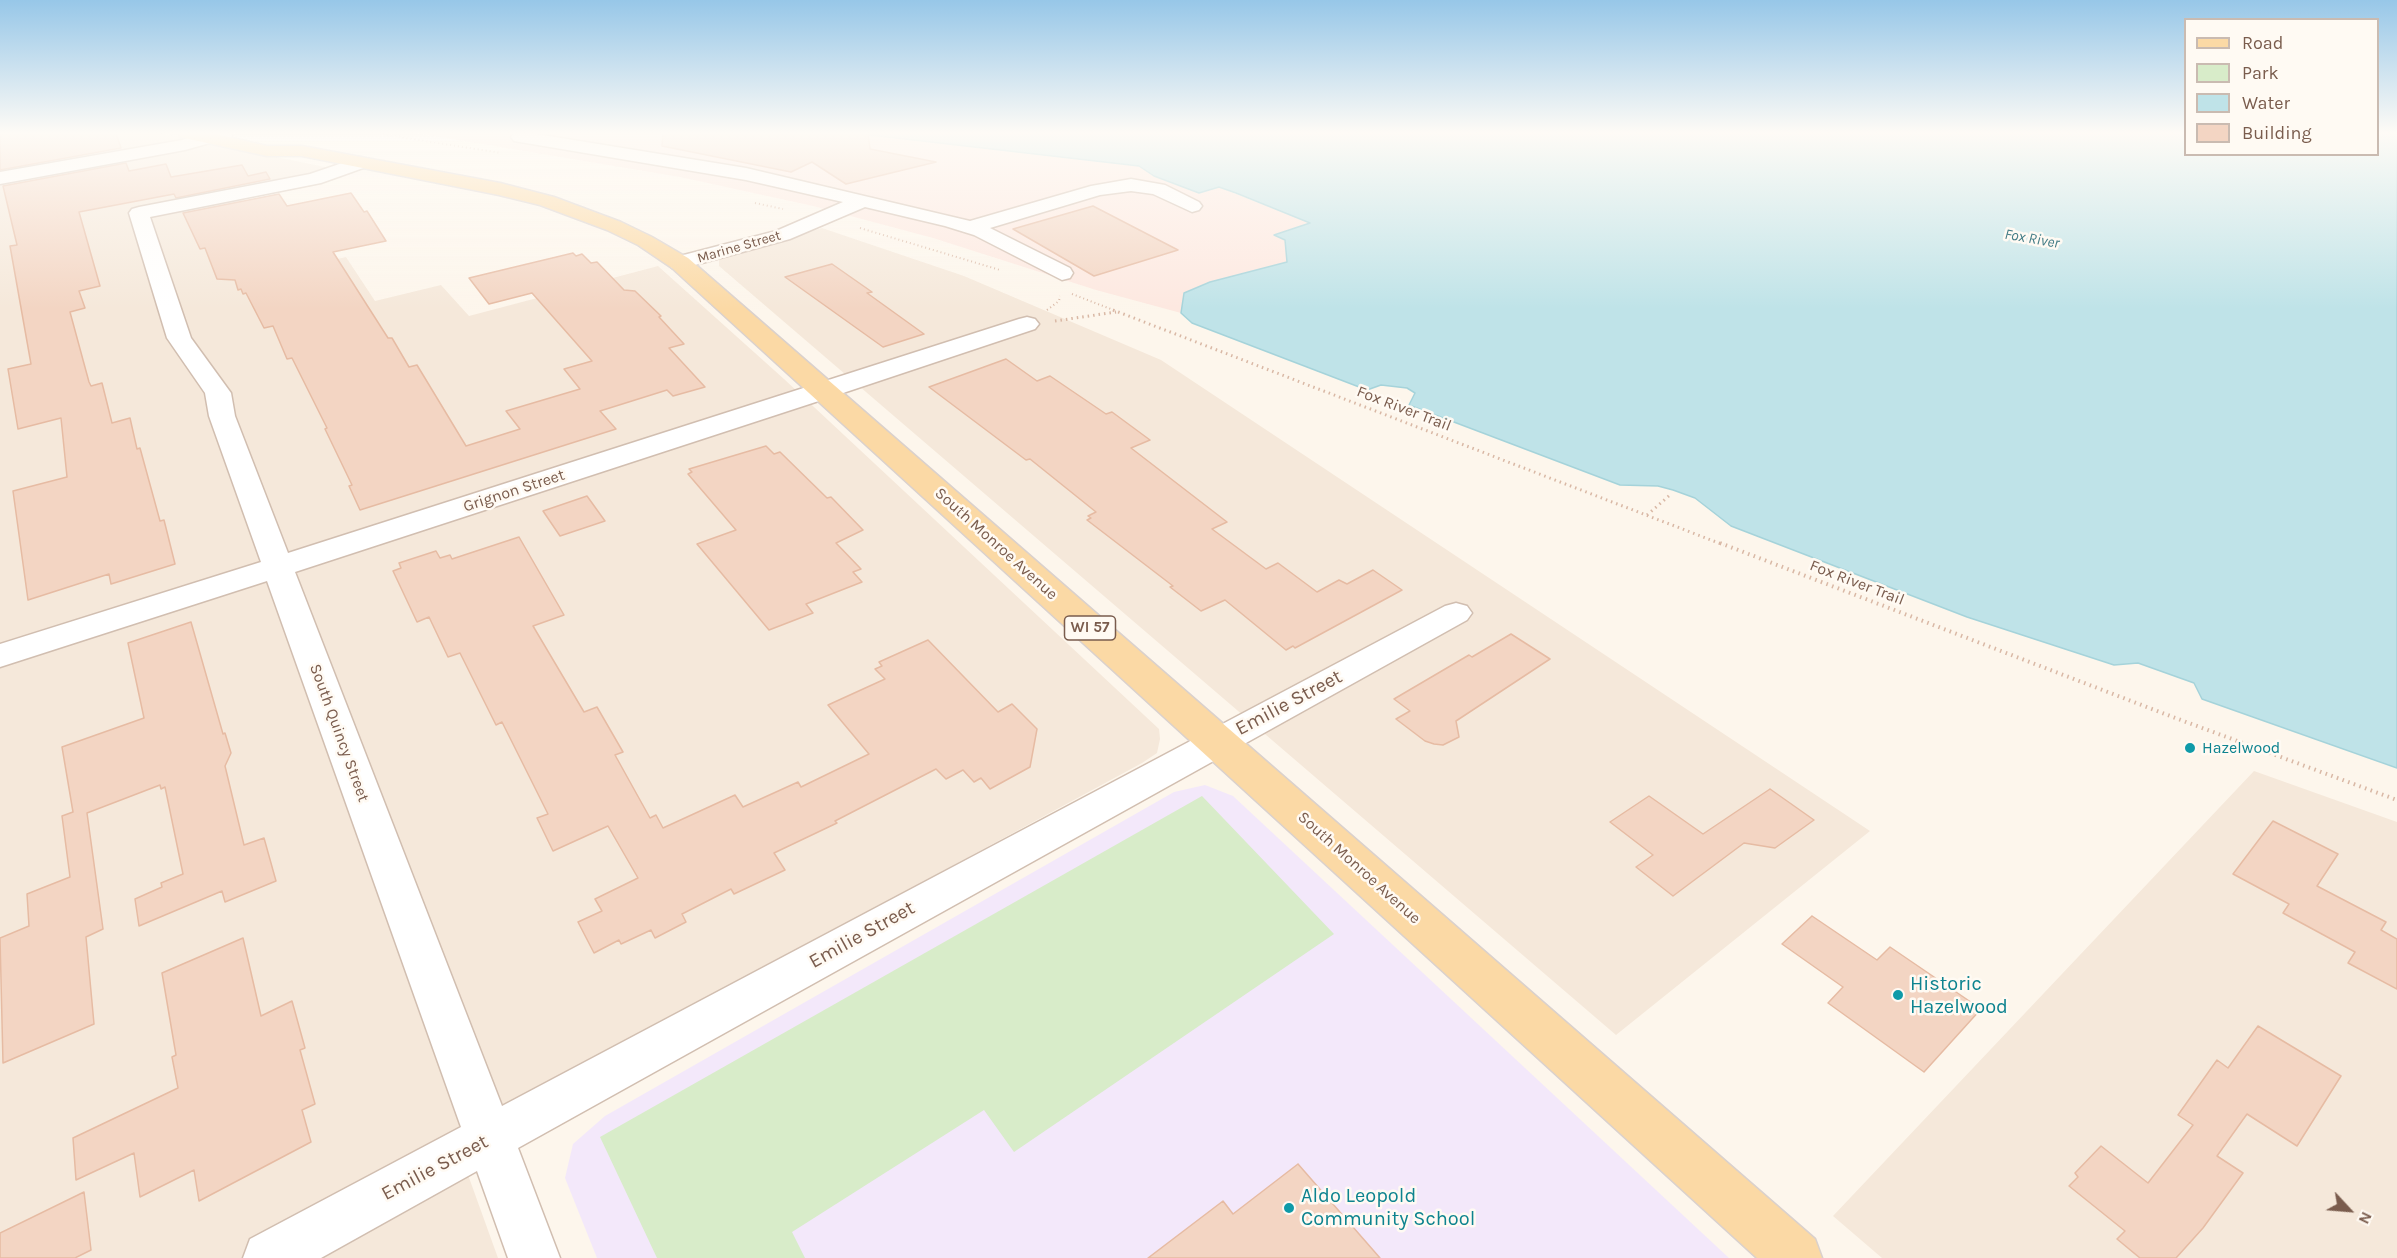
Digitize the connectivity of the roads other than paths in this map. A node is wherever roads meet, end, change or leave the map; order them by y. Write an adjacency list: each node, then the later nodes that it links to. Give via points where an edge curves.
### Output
1 (249, 192): 13 (street, South Quincy Street, via 139,213 179,338 218,393 222,416)
2 (511, 192): 9 (main road, South Monroe Avenue / WI 57, via 614,226)
3 (823, 192): 6 (street)
4 (1092, 192): 8 (street)
5 (1163, 192): 7 (street)
6 (863, 201): 8 (street); 9 (street, Marine Street, via 753,245)
7 (1192, 206)
8 (970, 227): 10 (street)
9 (680, 263): 12 (main road, South Monroe Avenue / WI 57)
10 (1062, 273)
11 (1027, 324): 12 (street, Grignon Street)
12 (825, 391): 13 (street, Grignon Street); 16 (main road, South Monroe Avenue / WI 57)
13 (278, 567): 15 (street, Grignon Street); 17 (street, South Quincy Street)
14 (1456, 613): 16 (street, Emilie Street)
15 (0, 656)
16 (1218, 742): 17 (street, Emilie Street); 20 (main road, South Monroe Avenue / WI 57)
17 (489, 1138): 18 (street, Emilie Street); 19 (street, South Quincy Street)
18 (269, 1258)
19 (534, 1258)
20 (1796, 1258)

